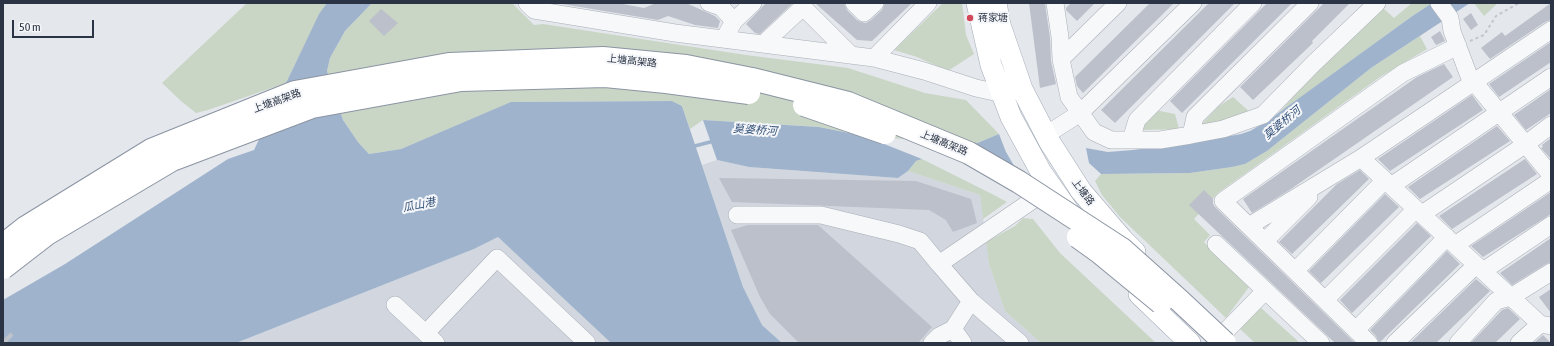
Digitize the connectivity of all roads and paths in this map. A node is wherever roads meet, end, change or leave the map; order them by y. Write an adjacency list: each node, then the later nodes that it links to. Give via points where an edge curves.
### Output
1 (527, 3): 19 (street, via 534,10)
2 (709, 3): 17 (street, via 721,7)
3 (753, 3): 17 (street)
4 (854, 3): 5 (street, via 864,13)
5 (874, 3)
6 (928, 3): 23 (street)
7 (977, 3): 27 (main road, via 991,65)
8 (996, 3): 31 (main road, 上塘路, via 1000,25 1022,89)
9 (1054, 3): 24 (street)
10 (1118, 3): 24 (street)
11 (1193, 3): 28 (street)
12 (1253, 3): 33 (street, via 1137,120)
13 (1310, 3): 32 (street, via 1195,117)
14 (1377, 3): 32 (street, via 1264,115 1223,129)
15 (1439, 3): 21 (street, via 1450,18)
16 (1519, 3): 21 (path, via 1496,16 1484,35)
17 (734, 21): 19 (street)
18 (1551, 30): 26 (street)
19 (724, 39): 20 (street)
20 (763, 44): 22 (street); 22 (street, via 803,7)
21 (1458, 46): 26 (street, via 1469,76); 44 (street, via 1403,73 1223,200)
22 (851, 56): 23 (street)
23 (874, 58): 27 (street)
24 (1061, 59): 28 (street, via 1068,97)
25 (1551, 77): 29 (street)
26 (1474, 82): 29 (street); 35 (street)
27 (1002, 94): 40 (main road, via 1041,172)
28 (1080, 113): 31 (street); 33 (street, via 1094,132 1111,140)
29 (1500, 113): 34 (street); 39 (street)
30 (1551, 125): 34 (street)
31 (1046, 135): 63 (main road, 上塘路, via 1081,191 1123,240)
32 (1191, 135): 33 (street, via 1160,140)
33 (1131, 140)
34 (1526, 144): 36 (street); 41 (street)
35 (1361, 158): 37 (street); 39 (street)
36 (1551, 175)
37 (1328, 178): 44 (street); 45 (street)
38 (1551, 180): 46 (street)
39 (1388, 183): 41 (street); 52 (street)
40 (1052, 187): 49 (street); 68 (main road, via 1103,254 1144,299)
41 (1419, 212): 46 (street); 56 (street)
42 (736, 215): 49 (street, via 821,215 920,241)
43 (1551, 225): 51 (street)
44 (1249, 226): 45 (street)
45 (1265, 241): 52 (street)
46 (1451, 241): 51 (street); 61 (street)
47 (1216, 244): 54 (street)
48 (3, 245): 63 (highway, 上塘高架路, bridge, via 26,227 151,150 295,92 449,64 603,58 686,66 752,79 848,103 969,153 1019,182 1122,249)
49 (939, 264): 57 (street)
50 (3, 268): 63 (highway, 上塘高架路, bridge, via 47,234 172,160 312,107 461,80 605,76 735,91 805,105 919,146 984,177 1051,218 1099,252 1161,303)
51 (1480, 268): 55 (street); 71 (street)
52 (1295, 271): 56 (street)
53 (1551, 272): 55 (street)
54 (1265, 290): 63 (street); 69 (street)
55 (1510, 297): 59 (street); 72 (street, via 1496,301)
56 (1325, 300): 61 (street)
57 (971, 301): 60 (street); 67 (street)
58 (395, 305): 62 (street)
59 (1546, 325): 73 (street)
60 (953, 329): 65 (street); 66 (street)
61 (1356, 330): 70 (street)
62 (431, 338): 64 (street, via 497,258)
63 (1220, 341)
64 (587, 343)
65 (932, 343)
66 (963, 343)
67 (1020, 343)
68 (1190, 343)
69 (1321, 343)
70 (1369, 343)
71 (1395, 343)
72 (1458, 343)
73 (1519, 343)

